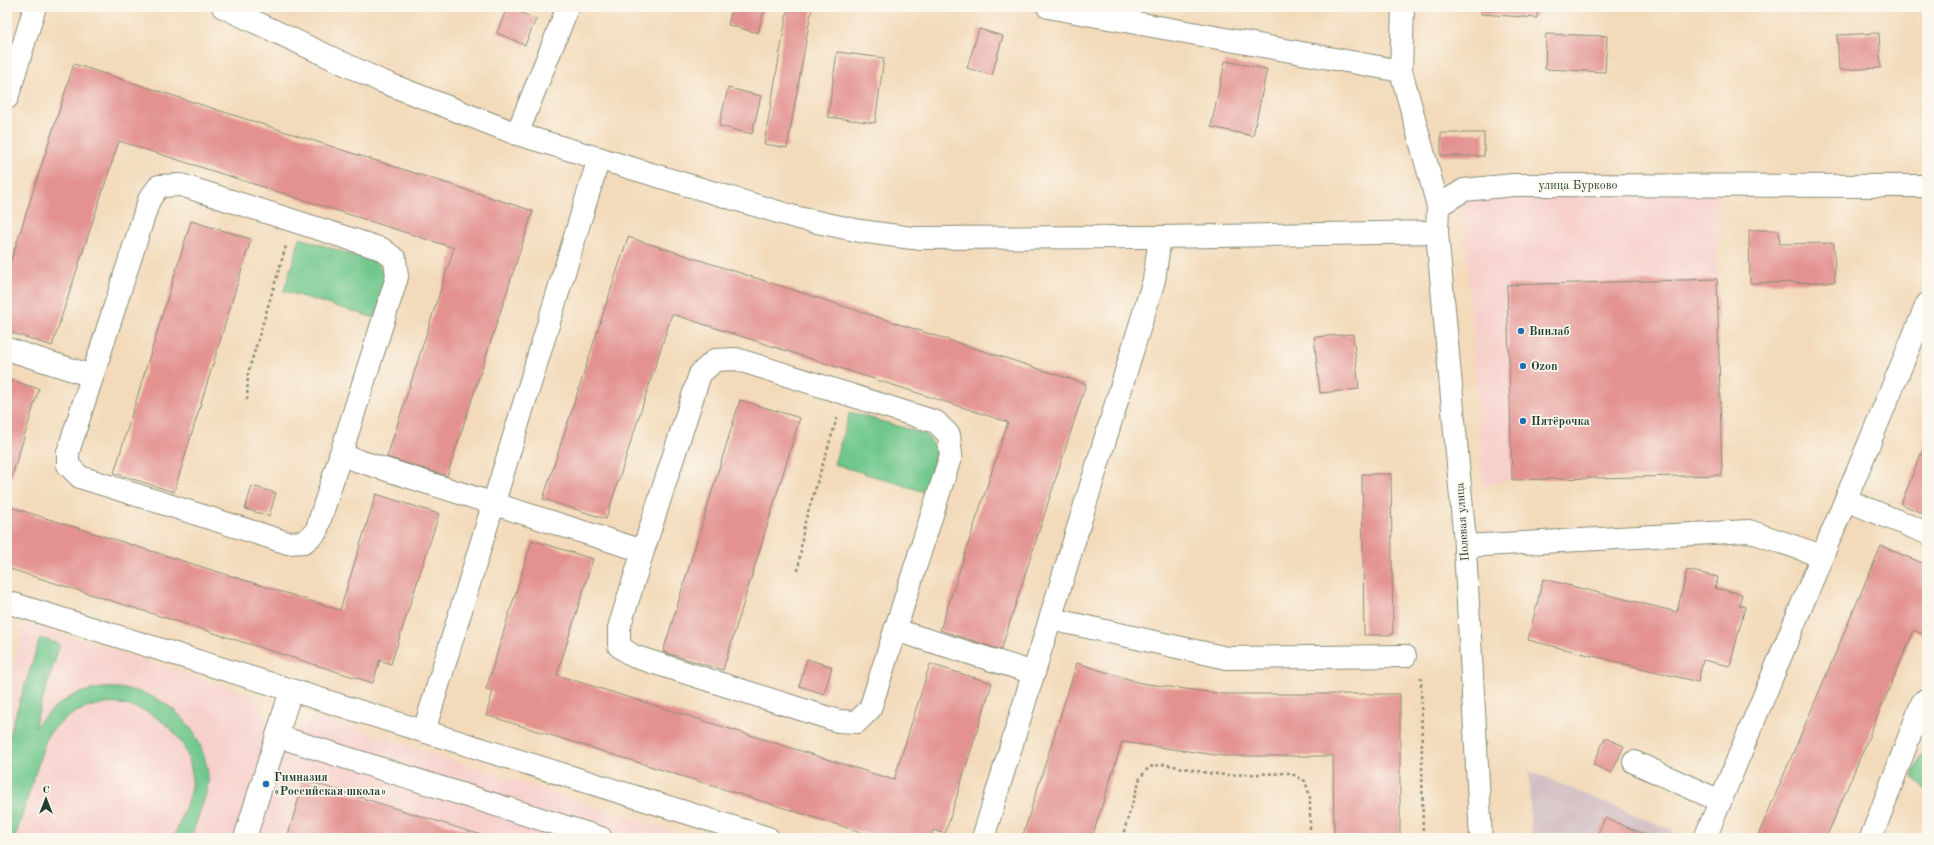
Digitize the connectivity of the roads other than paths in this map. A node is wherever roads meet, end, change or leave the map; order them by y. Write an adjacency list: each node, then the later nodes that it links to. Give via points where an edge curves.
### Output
1 (35, 7): 7 (street)
2 (223, 7): 8 (street, via 381,81)
3 (568, 7): 8 (street)
4 (1048, 7): 6 (street)
5 (1403, 7): 6 (street)
6 (1401, 71): 11 (street)
7 (7, 98)
8 (517, 134): 9 (street)
9 (599, 158): 13 (street, via 798,218 860,231 912,238); 19 (street)
10 (1927, 186): 11 (street, улица Бурково, via 1513,185 1464,190)
11 (1438, 206): 12 (street, Полевая улица)
12 (1437, 232): 13 (street); 21 (street, Полевая улица)
13 (1160, 237): 25 (street, via 1154,280)
14 (1927, 304): 18 (street)
15 (7, 349): 16 (street)
16 (92, 376): 17 (street, via 68,452 68,465 80,478 288,543 304,542 316,532); 17 (street, via 148,200 159,186 181,185 382,249 395,259 397,277)
17 (340, 455): 19 (street)
18 (1846, 500): 20 (street); 23 (street)
19 (494, 504): 22 (street); 31 (street)
20 (1927, 533)
21 (1464, 546): 23 (street, via 1749,531); 39 (street, Полевая улица)
22 (643, 551): 26 (street, via 619,628 619,646 633,656 838,721 857,722 870,709); 26 (street, via 700,374 715,360 736,359 936,422 949,435 951,455)
23 (1822, 556): 34 (street)
24 (7, 602): 29 (street)
25 (1051, 619): 27 (street, via 1227,658); 28 (street)
26 (895, 630): 28 (street)
27 (1405, 656)
28 (1034, 673): 38 (street)
29 (291, 690): 31 (street); 32 (street)
30 (1927, 699): 41 (street, via 1922,703)
31 (424, 731): 37 (street)
32 (276, 736): 35 (street); 36 (street)
33 (1634, 762): 34 (street)
34 (1720, 801): 40 (street)
35 (245, 838)
36 (601, 838)
37 (768, 838)
38 (983, 838)
39 (1481, 838)
40 (1705, 838)
41 (1871, 838)

